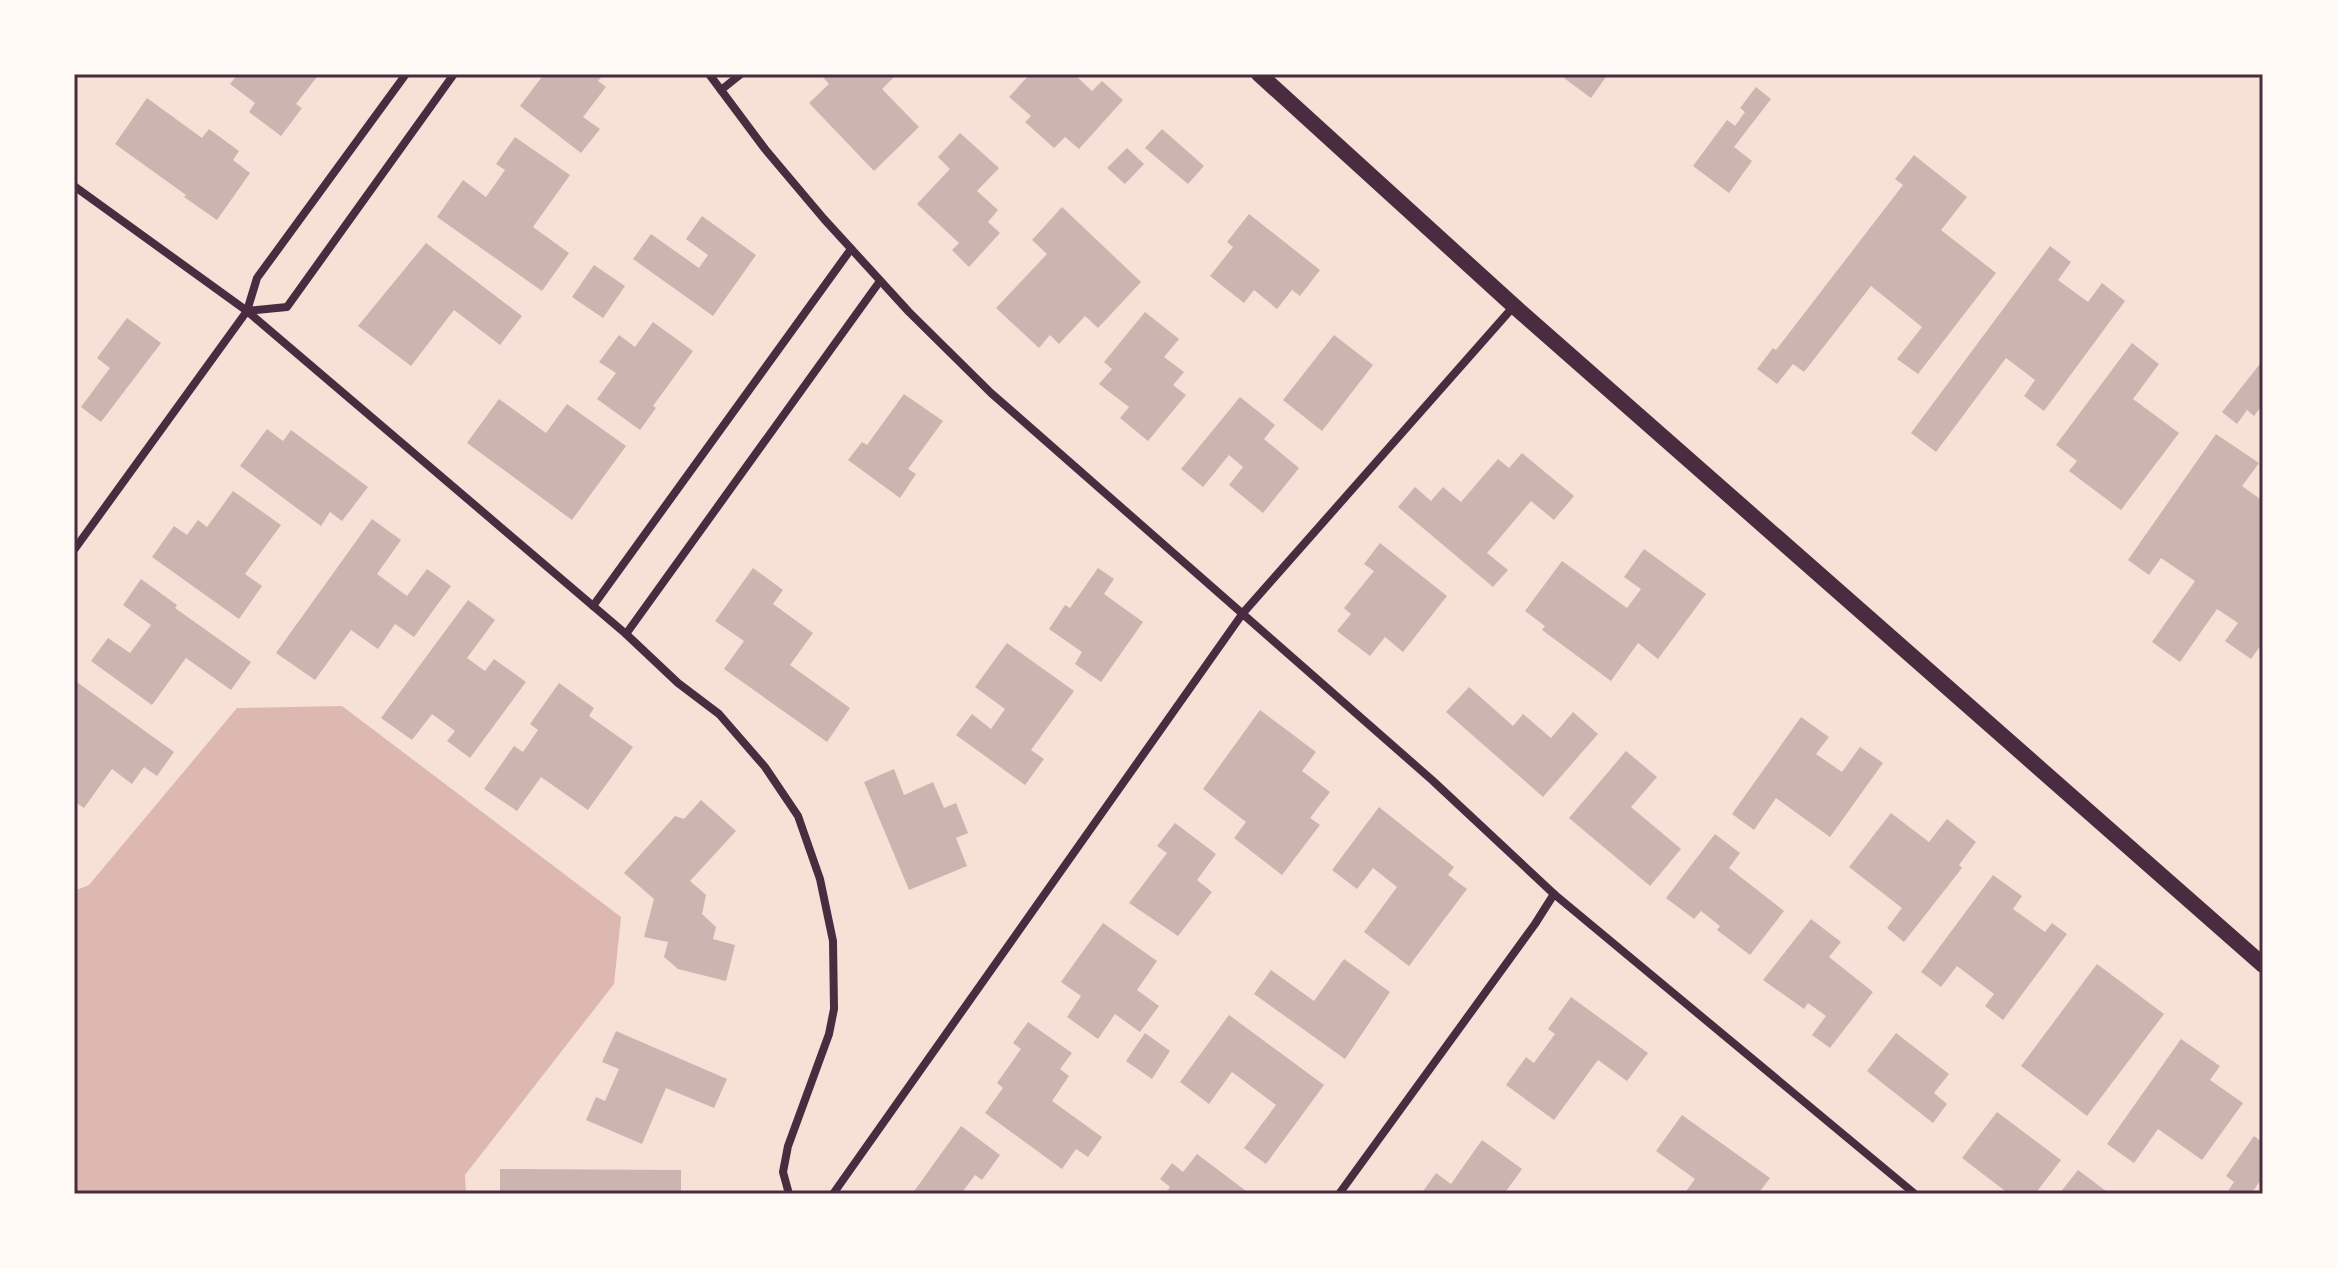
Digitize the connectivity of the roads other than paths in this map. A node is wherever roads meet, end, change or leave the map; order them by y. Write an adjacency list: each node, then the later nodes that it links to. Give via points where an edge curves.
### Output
1 (406, 74): 11 (street, via 257,278)
2 (454, 74): 11 (street, via 287,307)
3 (709, 74): 6 (street)
4 (741, 74): 6 (street)
5 (1259, 74): 10 (main road)
6 (721, 90): 8 (street)
7 (74, 186): 11 (street)
8 (851, 249): 9 (street); 13 (street)
9 (880, 281): 14 (street, via 991,393); 15 (street)
10 (1514, 306): 14 (street); 17 (main road)
11 (247, 311): 12 (street); 13 (street)
12 (74, 550)
13 (593, 606): 15 (street)
14 (1243, 613): 16 (street); 19 (street)
15 (626, 634): 18 (street, via 719,714 765,767 798,816 820,879 833,941 834,1009 788,1146 783,1172)
16 (1554, 894): 20 (street); 21 (street)
17 (2263, 965)
18 (789, 1194)
19 (833, 1194)
20 (1339, 1194)
21 (1915, 1194)

